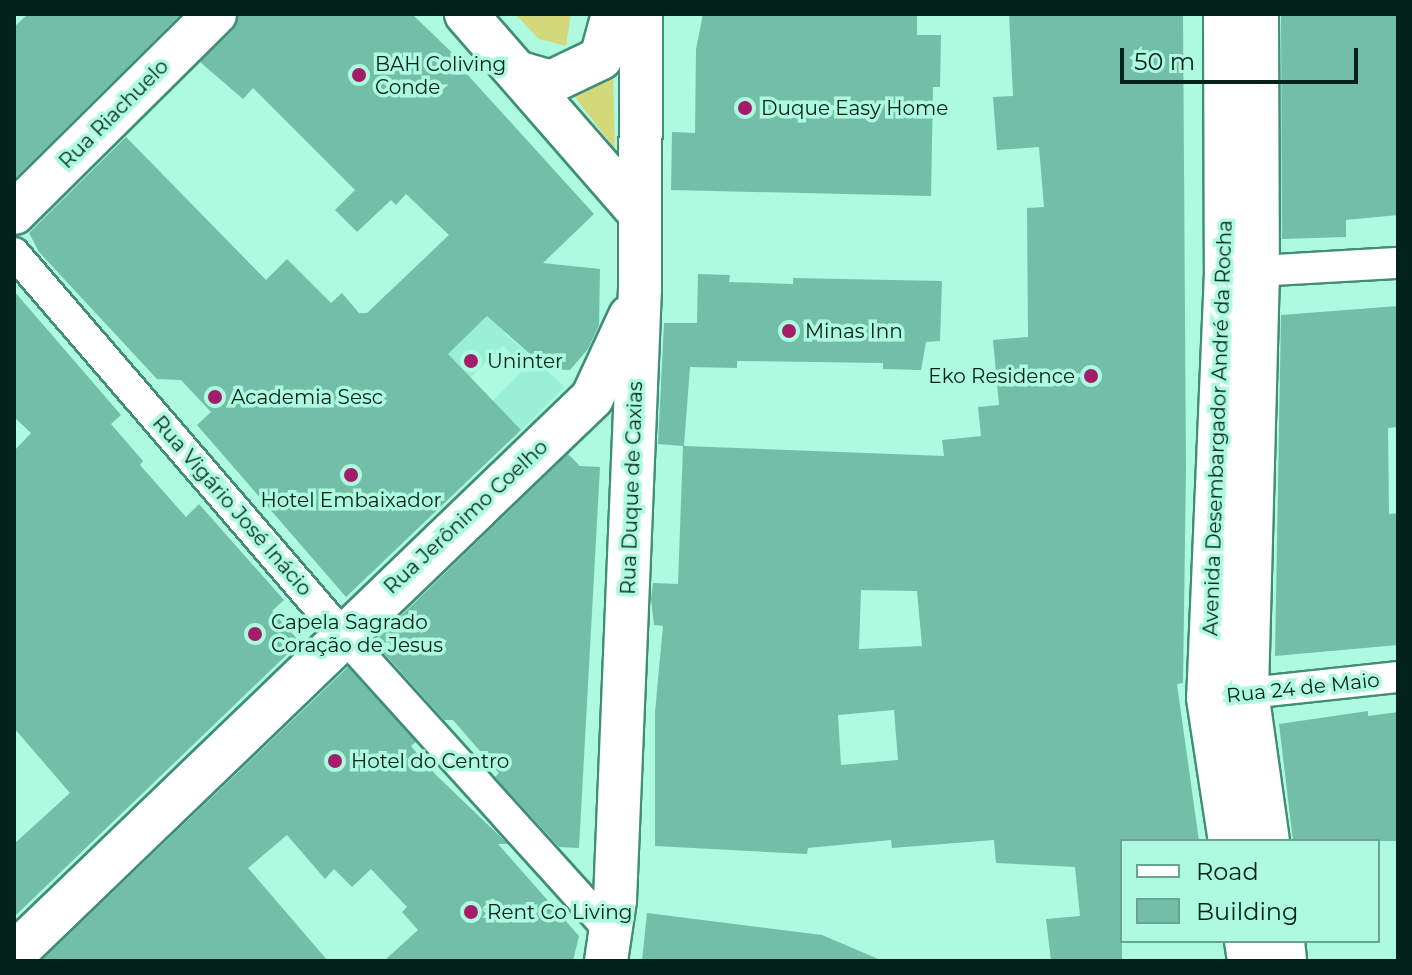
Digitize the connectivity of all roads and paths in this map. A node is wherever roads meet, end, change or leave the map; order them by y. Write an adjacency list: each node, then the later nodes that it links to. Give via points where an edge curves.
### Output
1 (215, 14): 11 (street, Rua Riachuelo)
2 (466, 14): 8 (street)
3 (613, 14): 8 (street, via 601,58 551,82)
4 (641, 14): 9 (street, Rua Duque de Caxias)
5 (662, 14): 9 (street)
6 (1225, 14): 14 (street, Avenida Desembargador André da Rocha)
7 (1257, 14): 14 (street, Avenida Desembargador André da Rocha)
8 (520, 73): 10 (street)
9 (640, 103): 10 (street, Rua Duque de Caxias)
10 (638, 211): 15 (street, Rua Duque de Caxias)
11 (14, 213)
12 (14, 253): 16 (street, Rua Vigário José Inácio)
13 (1398, 263): 14 (street)
14 (1242, 272): 18 (street, Avenida Desembargador André da Rocha)
15 (640, 288): 16 (street, Rua Jerônimo Coelho, via 592,398); 21 (street, Rua Duque de Caxias)
16 (342, 634): 21 (street, Rua Vigário José Inácio); 22 (street, Rua Jerônimo Coelho)
17 (1398, 677): 18 (street, Rua 24 de Maio)
18 (1227, 695): 19 (street, Avenida Desembargador André da Rocha); 20 (street, Avenida Desembargador André da Rocha)
19 (1230, 839)
20 (1267, 839)
21 (610, 948)
22 (14, 954)

